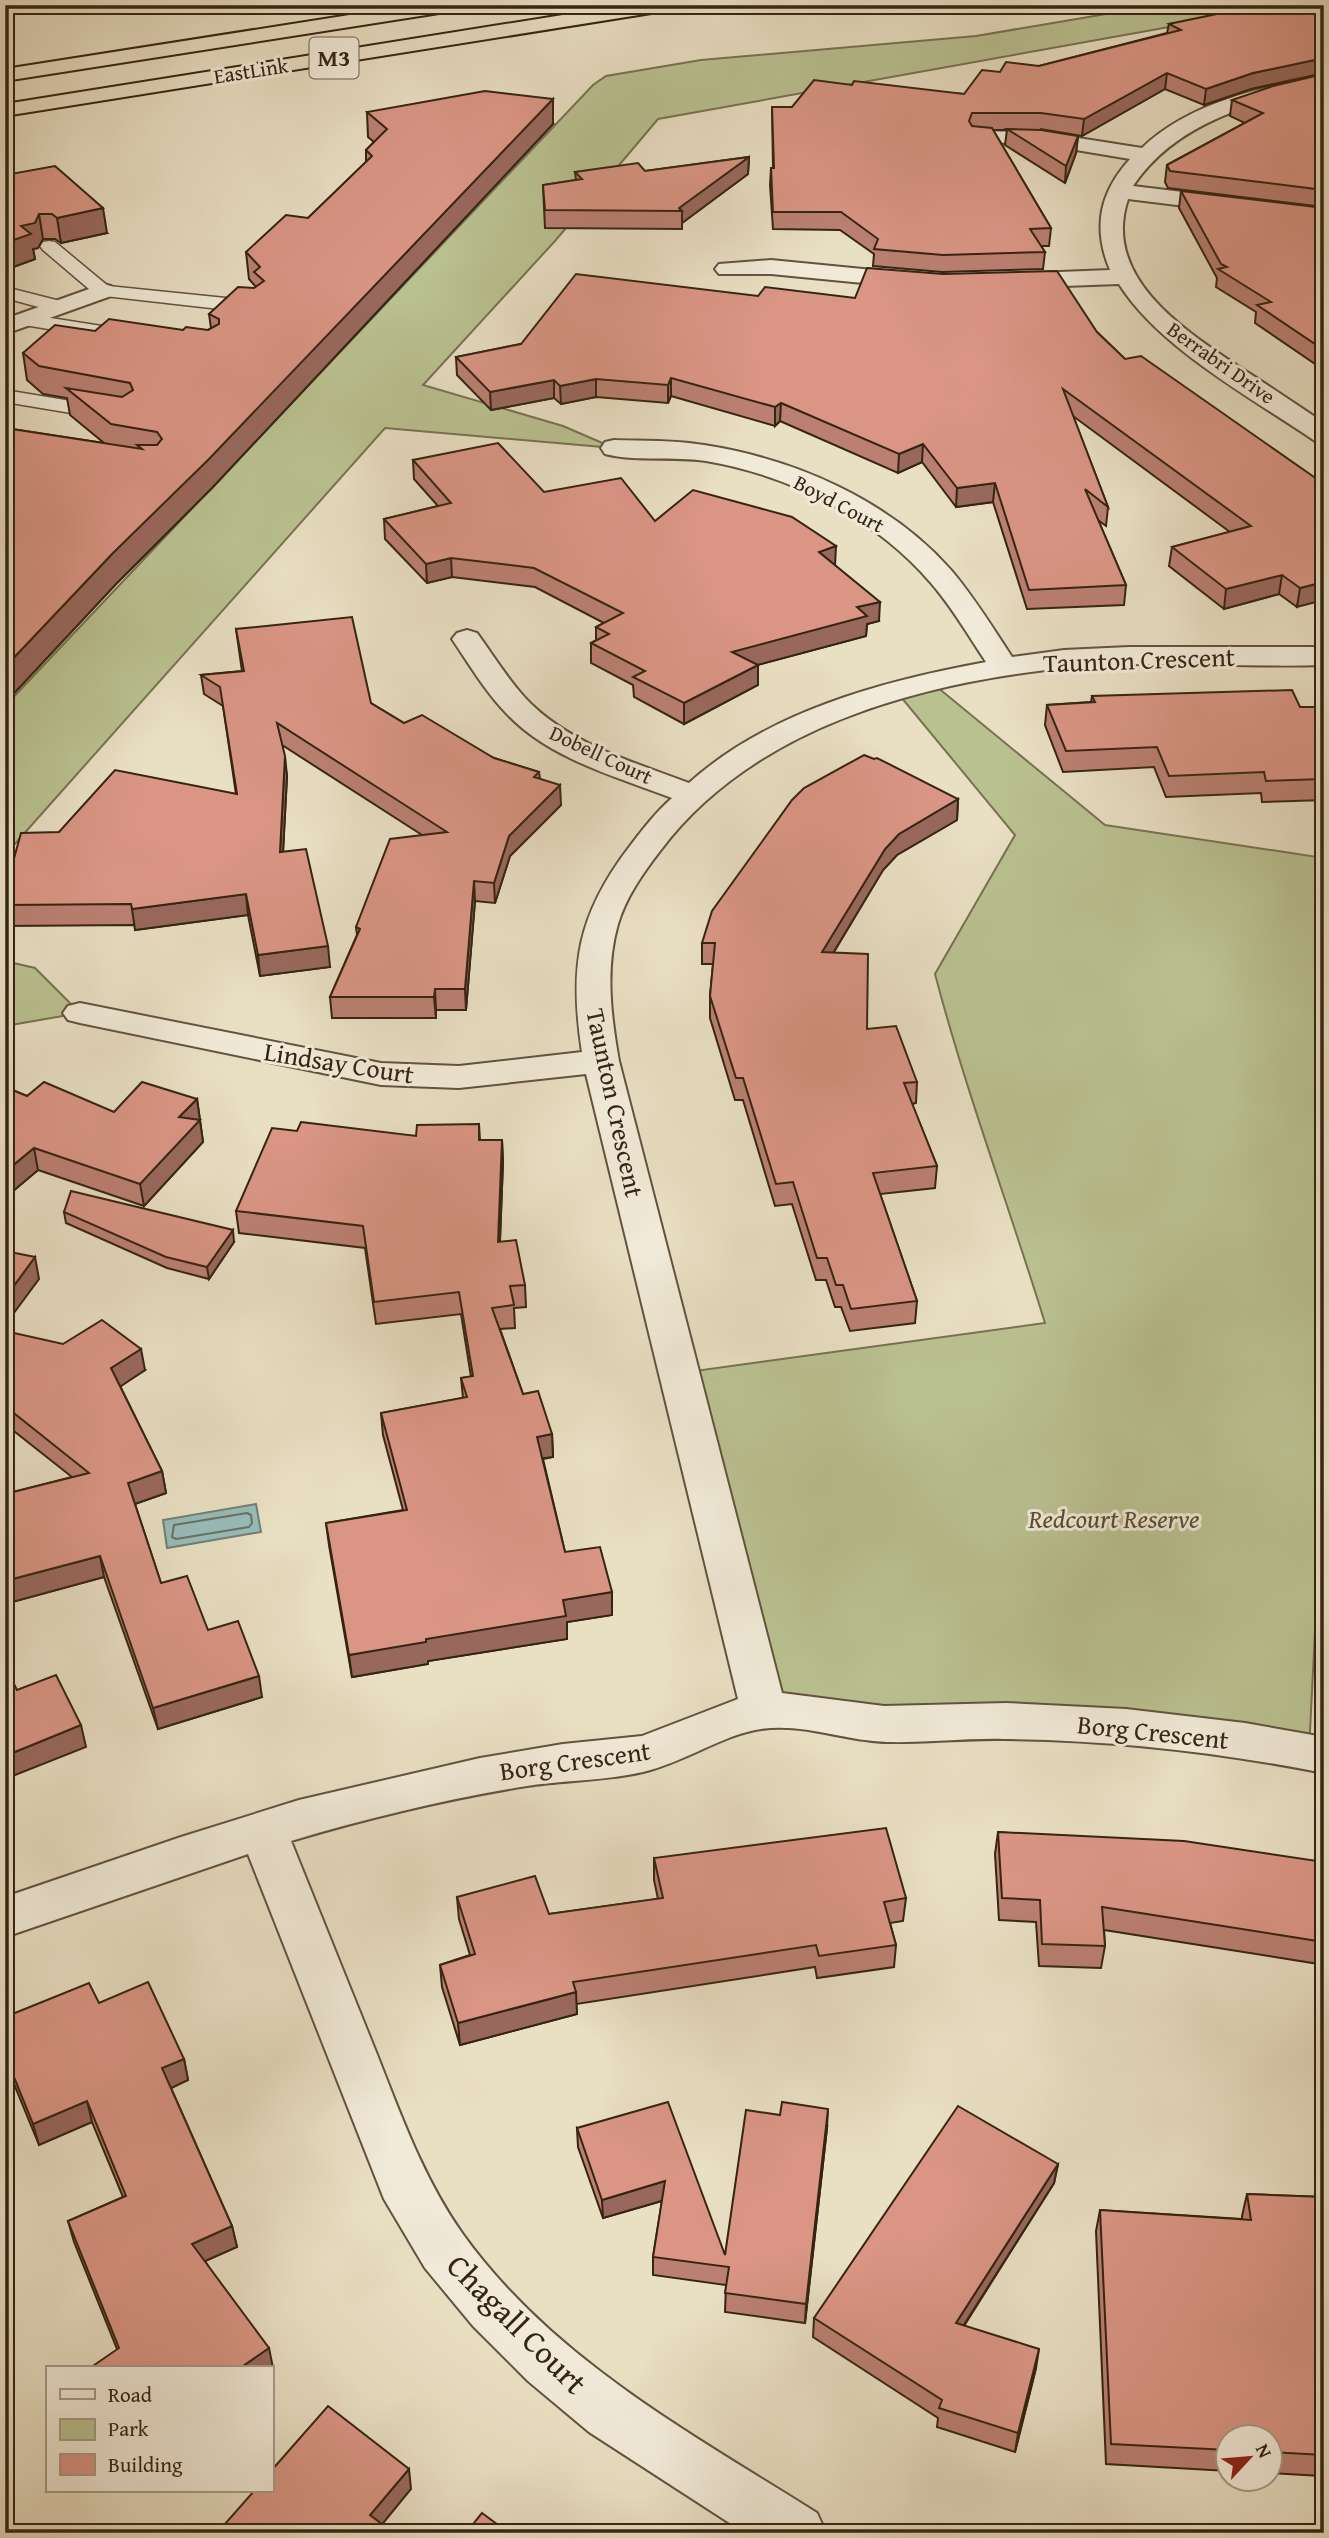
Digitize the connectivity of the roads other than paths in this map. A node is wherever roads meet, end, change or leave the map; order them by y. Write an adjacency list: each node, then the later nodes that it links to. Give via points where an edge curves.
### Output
1 (452, 5): 3 (highway, EastLink / M3)
2 (664, 5): 5 (highway, EastLink / M3)
3 (5, 75)
4 (1324, 81): 7 (street, Berrabri Drive, via 1211,113)
5 (5, 110)
6 (981, 136): 7 (street, via 1040,138)
7 (1146, 155): 8 (street, Berrabri Drive)
8 (1117, 191): 9 (street); 12 (street, Berrabri Drive, via 1109,226)
9 (1324, 216)
10 (50, 246): 15 (lane)
11 (727, 268): 13 (street, via 772,267)
12 (1123, 277): 14 (street); 23 (street, Berrabri Drive, via 1185,342)
13 (933, 282)
14 (992, 282)
15 (103, 291): 17 (street); 18 (lane)
16 (5, 292): 17 (lane)
17 (61, 307): 19 (street)
18 (255, 307)
19 (15, 324): 20 (lane)
20 (158, 341)
21 (5, 396): 22 (lane)
22 (125, 416)
23 (1324, 435)
24 (614, 448): 27 (street, Boyd Court, via 683,450 740,460 816,488 866,515 908,543 941,577)
25 (467, 639): 28 (street, Dobell Court, via 507,695 545,730 583,752)
26 (1324, 656): 27 (street, Taunton Crescent, via 1107,656)
27 (1004, 667): 28 (street, Taunton Crescent, via 918,685 839,710 751,752)
28 (691, 794): 30 (street, Taunton Crescent, via 640,851 607,910 592,989)
29 (80, 1013): 30 (street, Lindsay Court, via 395,1075 459,1077)
30 (601, 1061): 31 (street, Taunton Crescent)
31 (764, 1711): 32 (street, Borg Crescent, via 881,1724 1003,1721 1115,1726); 33 (street, Borg Crescent, via 720,1722 673,1746 641,1755 482,1775)
32 (1324, 1755)
33 (263, 1831): 34 (street, Borg Crescent); 35 (street, Chagall Court, via 402,2182 444,2252 547,2362 608,2413)
34 (5, 1917)
35 (797, 2533)

